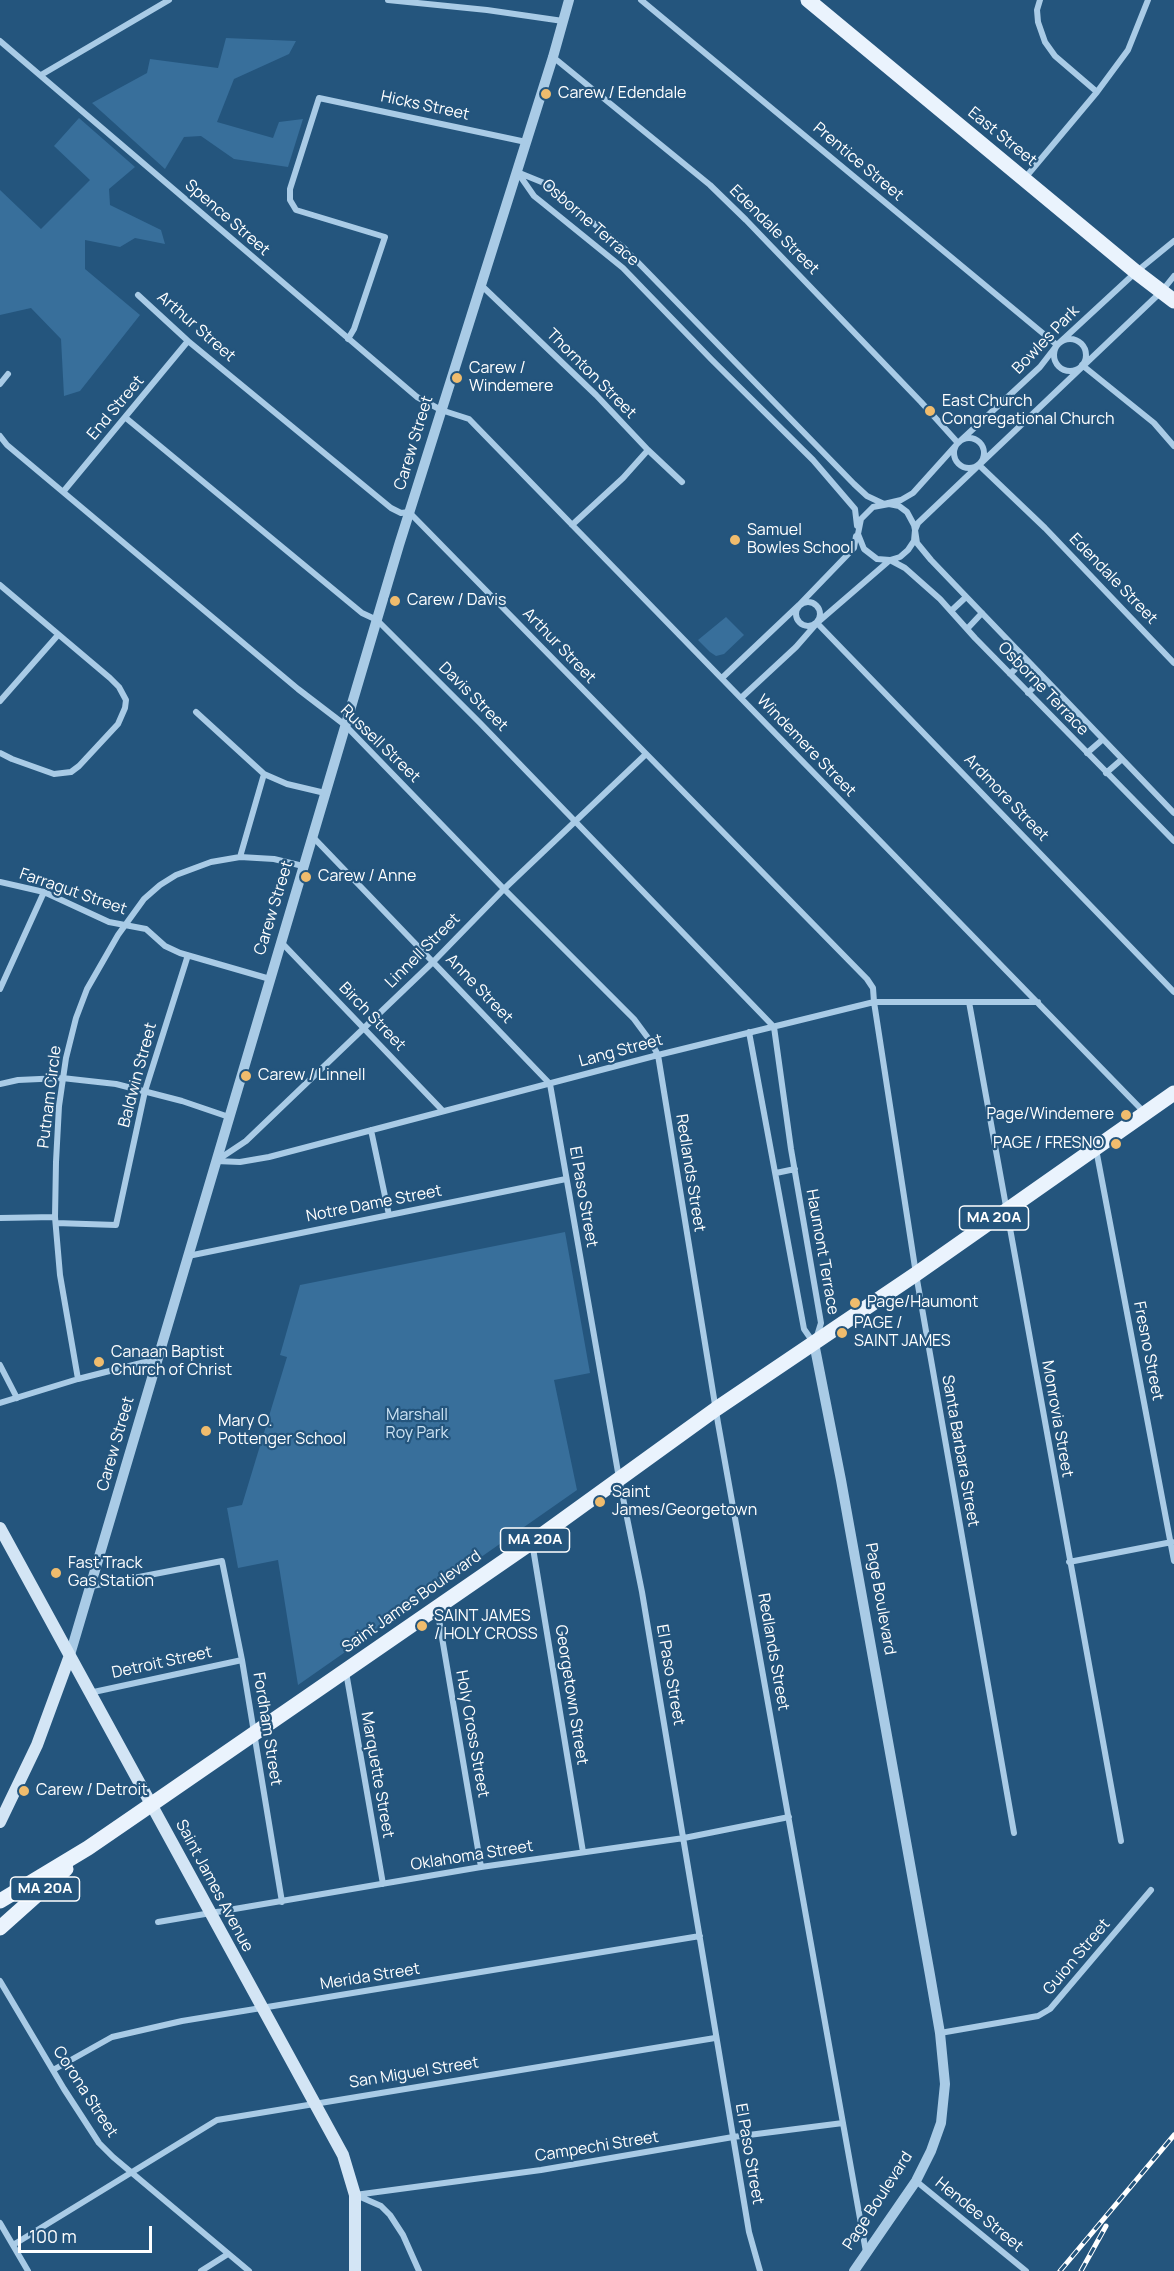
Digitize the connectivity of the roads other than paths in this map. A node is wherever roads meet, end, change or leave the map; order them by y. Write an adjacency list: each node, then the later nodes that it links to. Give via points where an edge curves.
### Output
1 (169, 0): 11 (street)
2 (388, 0): 8 (street)
3 (569, 0): 8 (street, Carew Street)
4 (641, 0): 25 (street, Prentice Street)
5 (1040, 0): 12 (street, via 1037,16 1044,42)
6 (1148, 0): 12 (street, via 1128,51)
7 (813, 2): 15 (main road, East Street)
8 (563, 21): 10 (street, Carew Street)
9 (0, 41): 11 (street, Spence Street)
10 (553, 57): 13 (street, Carew Street); 32 (street, Edendale Street, via 710,185)
11 (40, 75): 23 (street, Spence Street)
12 (1097, 92): 15 (street)
13 (526, 142): 14 (street, Carew Street); 23 (street, Hicks Street, via 319,98 290,189 290,200 296,210 385,237)
14 (517, 172): 19 (street, Carew Street); 38 (street, Osborne Terrace, via 544,183 624,248 854,484); 41 (street, Osborne Terrace, via 539,200 623,268 813,460 855,509)
15 (1025, 179): 17 (main road, East Street)
16 (1174, 241): 17 (street, Bowles Park)
17 (1136, 272): 20 (main road, East Street); 25 (street, Bowles Park)
18 (1174, 276): 20 (street)
19 (481, 285): 29 (street, Carew Street); 34 (street, Thornton Street)
20 (1162, 291): 22 (main road, East Street); 26 (street)
21 (138, 295): 24 (street, Arthur Street)
22 (1174, 301)
23 (348, 339): 29 (street, Spence Street, via 417,397)
24 (188, 341): 30 (street, End Street); 39 (street, Arthur Street, via 391,508)
25 (1057, 345): 26 (street, via 1068,339 1080,343 1086,353); 26 (street, via 1055,361 1060,368 1076,370); 32 (street, Bowles Park, via 1040,368)
26 (1082, 365): 33 (street, via 1154,423); 35 (street)
27 (8, 374): 28 (street)
28 (0, 384)
29 (441, 410): 39 (street, Carew Street); 40 (street, Windemere Street, via 469,419)
30 (126, 418): 37 (street, End Street); 49 (street, Davis Street, via 362,613)
31 (0, 436): 37 (street, Russell Street)
32 (958, 443): 35 (street, Edendale Street, via 954,457 960,466 970,469); 35 (street, via 968,438 982,445 984,455); 38 (street, Bowles Park, via 913,493)
33 (1174, 446)
34 (648, 450): 36 (street, Thornton Street); 40 (street)
35 (979, 465): 42 (street); 54 (street, Edendale Street)
36 (682, 482)
37 (63, 492): 62 (street, Russell Street)
38 (884, 504): 41 (street, Bowles Park, via 864,514); 42 (street, via 903,509 913,520)
39 (409, 512): 49 (street, Carew Street); 66 (street, Arthur Street)
40 (572, 525): 56 (street, Windemere Street)
41 (858, 530): 43 (street, via 867,553); 46 (street, Bowles Park, via 854,548)
42 (915, 530): 43 (street, via 909,550); 45 (street, Osborne Terrace, via 917,543)
43 (890, 560): 47 (street, Osborne Terrace, via 921,581); 50 (street)
44 (0, 585): 52 (street)
45 (966, 597): 47 (street); 48 (street, Osborne Terrace)
46 (799, 605): 50 (street, Ardmore Street, via 797,621 806,626); 50 (street, Ardmore Street, via 817,605 821,615); 56 (street, Bowles Park)
47 (951, 611): 51 (street, Osborne Terrace)
48 (982, 614): 51 (street); 53 (street, Osborne Terrace)
49 (377, 620): 62 (street, Carew Street); 72 (street, Davis Street)
50 (817, 623): 59 (street); 88 (street, Ardmore Street)
51 (967, 629): 55 (street, Osborne Terrace)
52 (58, 635): 60 (street); 64 (street, via 122,691 126,700 118,724 68,773 54,774)
53 (1026, 659): 55 (street); 57 (street, Osborne Terrace)
54 (1174, 663)
55 (1010, 674): 58 (street, Osborne Terrace)
56 (722, 678): 59 (street, Windemere Street)
57 (1043, 678): 58 (street); 63 (street, Osborne Terrace)
58 (1028, 693): 65 (street, Osborne Terrace)
59 (741, 698): 91 (street, Windemere Street)
60 (0, 701)
61 (196, 712): 69 (street)
62 (345, 725): 70 (street, Carew Street); 80 (street, Russell Street)
63 (1102, 740): 65 (street); 67 (street, Osborne Terrace)
64 (0, 753)
65 (1087, 753): 68 (street, Osborne Terrace)
66 (645, 754): 72 (street, Linnell Street); 89 (street, Arthur Street, via 867,979 873,988)
67 (1121, 760): 68 (street); 71 (street, Osborne Terrace)
68 (1106, 773): 74 (street, Osborne Terrace)
69 (264, 774): 70 (street); 77 (street)
70 (325, 793): 75 (street, Carew Street)
71 (1174, 813)
72 (574, 822): 80 (street, Linnell Street); 92 (street, Davis Street)
73 (1174, 829): 74 (street)
74 (1167, 835): 76 (street, Osborne Terrace)
75 (312, 836): 78 (street, Carew Street); 85 (street, Anne Street)
76 (1174, 842)
77 (240, 857): 78 (street, Putnam Circle); 82 (street, Putnam Circle, via 211,862 176,875 144,899)
78 (303, 866): 83 (street, Carew Street)
79 (0, 882): 81 (street, Farragut Street)
80 (504, 889): 85 (street, Linnell Street); 95 (street, Russell Street, via 634,1019)
81 (44, 892): 82 (street, Farragut Street, via 109,921); 87 (street)
82 (125, 924): 84 (street, Farragut Street, via 146,929 172,950); 96 (street, Putnam Circle, via 87,989)
83 (281, 942): 86 (street, Carew Street); 93 (street, Birch Street)
84 (188, 955): 86 (street, Farragut Street); 99 (street, Baldwin Street)
85 (434, 961): 93 (street, Linnell Street); 98 (street, Anne Street)
86 (270, 979): 103 (street, Carew Street)
87 (0, 989)
88 (1174, 992)
89 (874, 1002): 90 (street, Lang Street); 92 (street, Lang Street); 115 (street, Santa Barbara Street)
90 (969, 1002): 91 (street, Lang Street); 110 (street, Monrovia Street)
91 (1038, 1002): 102 (street, Windemere Street)
92 (774, 1026): 94 (street, Lang Street); 107 (street, Haumont Terrace)
93 (364, 1028): 101 (street, Birch Street); 106 (street, Linnell Street, via 246,1141)
94 (749, 1032): 95 (street, Lang Street); 108 (street, Haumont Terrace)
95 (658, 1055): 98 (street, Lang Street); 122 (street, Redlands Street)
96 (62, 1078): 97 (street); 99 (street); 113 (street, Putnam Circle)
97 (0, 1084)
98 (550, 1084): 101 (street, Lang Street); 109 (street, El Paso Street)
99 (145, 1091): 103 (street); 113 (street, Baldwin Street, via 116,1225)
100 (1174, 1093): 102 (main road, MA 20A)
101 (443, 1111): 104 (street, Lang Street)
102 (1144, 1112): 105 (main road, MA 20A)
103 (229, 1117): 106 (street, Carew Street)
104 (371, 1130): 106 (street, Lang Street, via 269,1157); 111 (street)
105 (1096, 1146): 110 (main road, MA 20A); 126 (street, Fresno Street)
106 (216, 1161): 114 (street, Carew Street)
107 (795, 1169): 108 (street); 116 (street, Haumont Terrace, via 821,1323)
108 (776, 1173): 116 (street, Haumont Terrace, via 804,1329)
109 (566, 1179): 111 (street, Notre Dame Street); 123 (street, El Paso Street)
110 (1006, 1209): 115 (main road, MA 20A); 128 (street, Monrovia Street)
111 (389, 1215): 114 (street, Notre Dame Street)
112 (0, 1218): 113 (street)
113 (56, 1220): 119 (street, Putnam Circle, via 60,1275)
114 (187, 1256): 117 (street, Carew Street)
115 (916, 1274): 116 (main road, MA 20A); 139 (street, Santa Barbara Street)
116 (814, 1343): 122 (main road, Saint James Boulevard / MA 20A); 155 (street, Page Boulevard)
117 (157, 1359): 119 (street); 129 (street, Carew Street)
118 (0, 1365): 120 (street)
119 (78, 1379): 120 (street)
120 (17, 1398): 121 (street)
121 (0, 1403)
122 (716, 1409): 123 (main road, Saint James Boulevard / MA 20A); 137 (street, Redlands Street)
123 (619, 1478): 125 (main road, Saint James Boulevard / MA 20A); 140 (street, El Paso Street)
124 (0, 1528): 131 (main road, Saint James Avenue)
125 (532, 1542): 130 (main road, Saint James Boulevard / MA 20A); 143 (street, Georgetown Street)
126 (1172, 1542): 127 (street, Fresno Street); 128 (street)
127 (1174, 1561)
128 (1069, 1562): 141 (street, Monrovia Street)
129 (92, 1586): 131 (street, Carew Street); 132 (street, Fordham Street, via 222,1561)
130 (437, 1606): 133 (main road, Saint James Boulevard / MA 20A); 144 (street, Holy Cross Street)
131 (69, 1658): 134 (main road, Saint James Avenue); 138 (main road, Carew Street, via 37,1745)
132 (242, 1660): 134 (street, Detroit Street); 135 (street, Fordham Street)
133 (345, 1670): 135 (main road, Saint James Boulevard / MA 20A); 145 (street, Marquette Street)
134 (89, 1693): 136 (main road, Saint James Avenue)
135 (253, 1734): 136 (main road, Saint James Boulevard / MA 20A); 148 (street, Fordham Street)
136 (152, 1804): 142 (main road, Saint James Boulevard / MA 20A); 149 (main road, Saint James Avenue)
137 (789, 1817): 140 (street, Oklahoma Street); 159 (street, Redlands Street)
138 (0, 1822)
139 (1014, 1833)
140 (684, 1838): 143 (street, Oklahoma Street); 152 (street, El Paso Street)
141 (1120, 1841)
142 (88, 1848): 147 (main road, Saint James Boulevard / MA 20A); 151 (main road, Saint James Boulevard / MA 20A)
143 (583, 1852): 144 (street, Oklahoma Street)
144 (481, 1868): 145 (street, Oklahoma Street)
145 (383, 1884): 148 (street, Oklahoma Street)
146 (1151, 1890): 155 (street, Guion Street, via 1050,2009 1038,2016)
147 (0, 1901)
148 (282, 1902): 149 (street, Oklahoma Street)
149 (209, 1914): 150 (street, Oklahoma Street); 154 (main road, Saint James Avenue)
150 (158, 1922)
151 (0, 1928)
152 (700, 1936): 154 (street, Merida Street); 156 (street, El Paso Street)
153 (0, 1981): 157 (street, Corona Street)
154 (261, 2008): 157 (street, Merida Street, via 112,2037); 158 (main road, Saint James Avenue)
155 (940, 2033): 162 (street, Page Boulevard, via 944,2106 936,2139)
156 (715, 2038): 158 (street, San Miguel Street); 160 (street, El Paso Street)
157 (53, 2070): 161 (street, Corona Street, via 99,2143)
158 (314, 2103): 161 (street, San Miguel Street, via 218,2120); 163 (main road, Saint James Avenue, via 343,2155)
159 (843, 2123): 160 (street, Campechi Street); 166 (street, Redlands Street)
160 (733, 2138): 163 (street, Campechi Street, via 541,2170); 173 (street, El Paso Street, via 748,2232)
161 (131, 2172): 165 (street, San Miguel Street); 167 (street, Corona Street)
162 (916, 2181): 166 (street, Page Boulevard); 175 (street, Hendee Street)
163 (355, 2195): 171 (main road, Saint James Avenue); 172 (street, via 381,2206 390,2215)
164 (0, 2223): 165 (street)
165 (13, 2245): 168 (street)
166 (867, 2252): 174 (street, Page Boulevard)
167 (228, 2254): 169 (street); 170 (street, Corona Street)
168 (28, 2271)
169 (201, 2271)
170 (249, 2271)
171 (355, 2271)
172 (419, 2271)
173 (760, 2271)
174 (854, 2271)
175 (1026, 2271)

